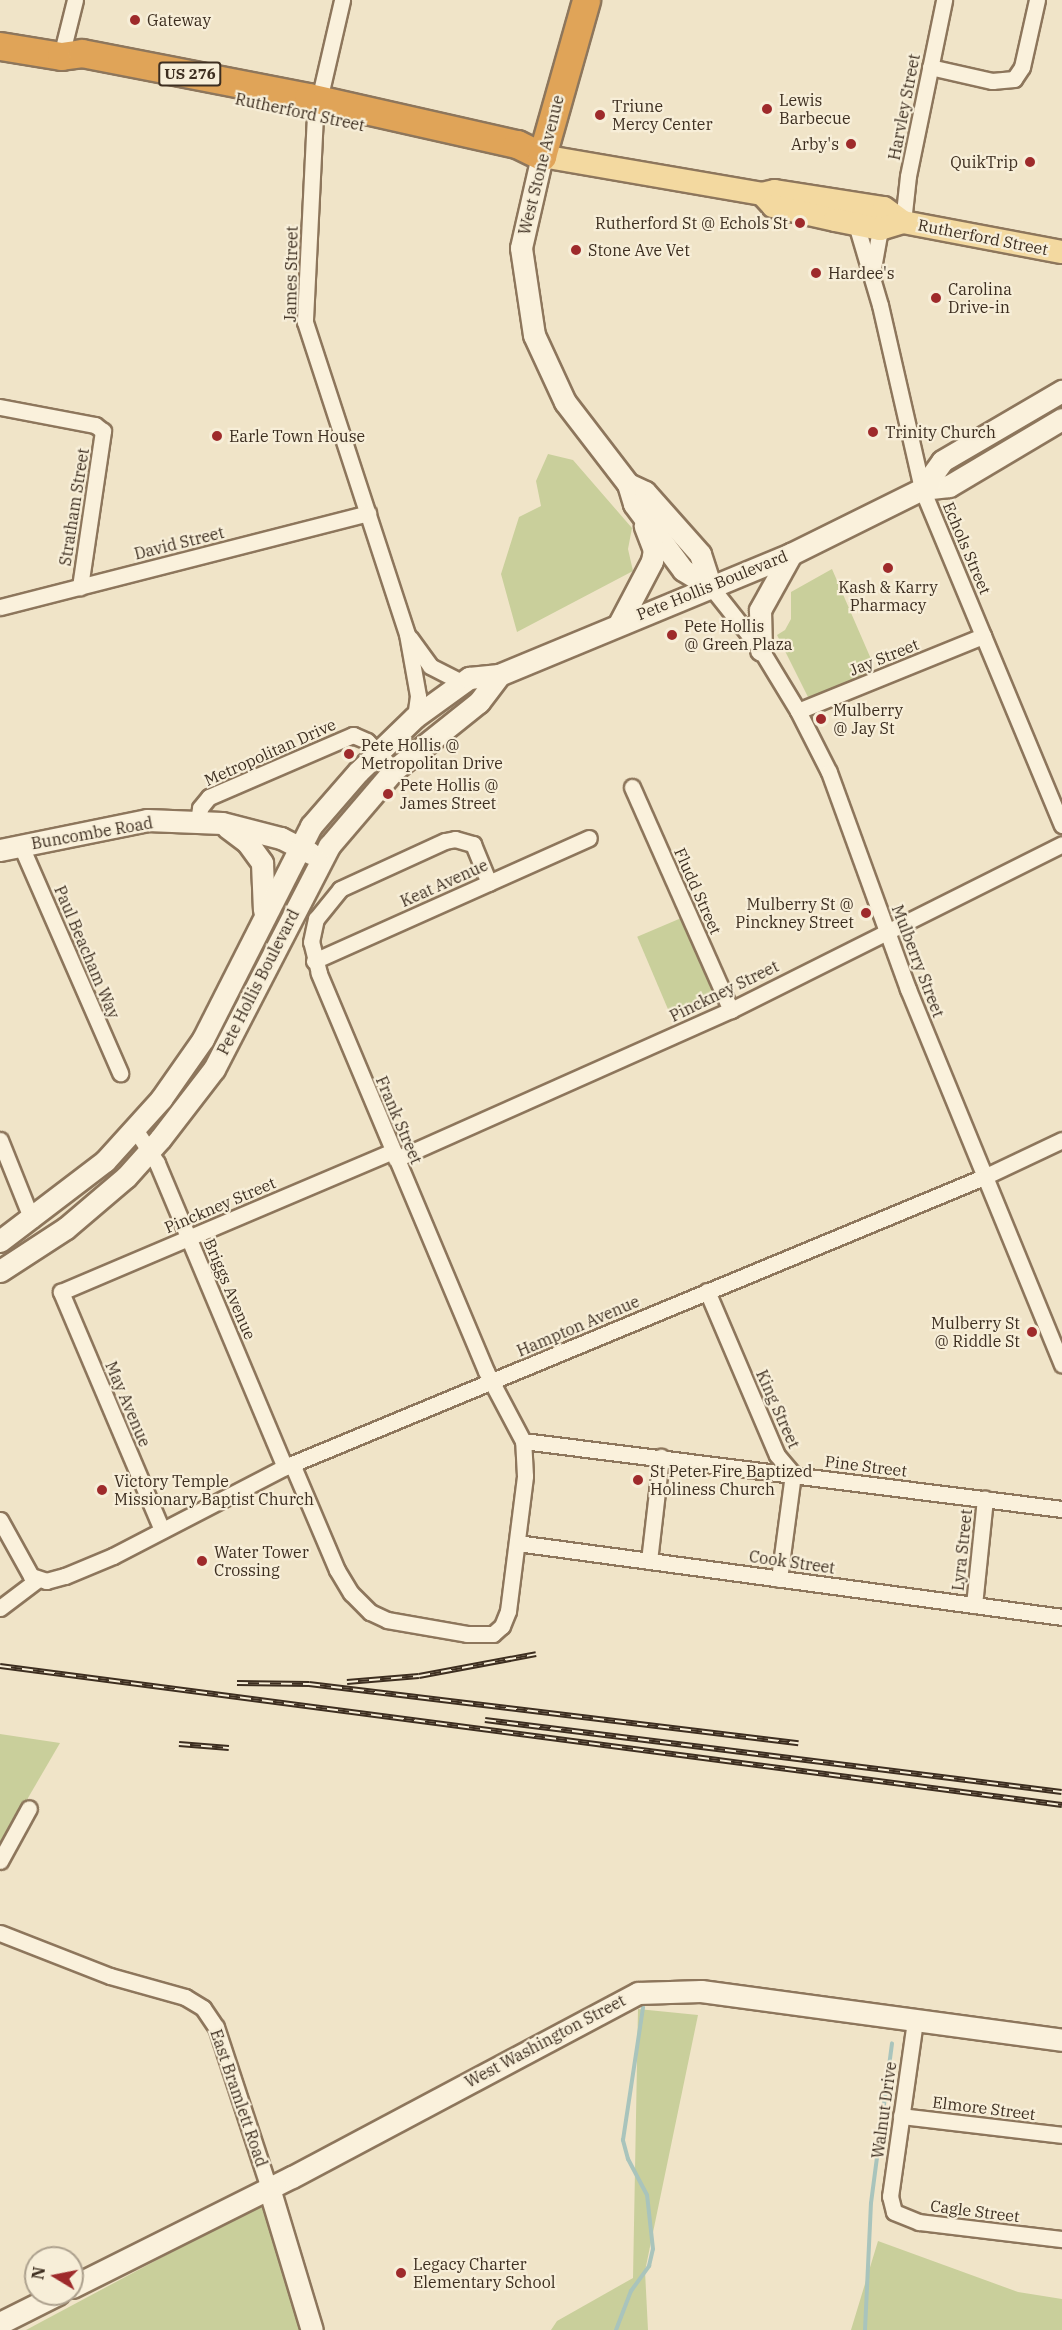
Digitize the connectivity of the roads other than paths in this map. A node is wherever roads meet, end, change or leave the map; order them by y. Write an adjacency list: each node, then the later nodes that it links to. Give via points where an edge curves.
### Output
1 (75, 0): 7 (street)
2 (342, 0): 9 (street, James Street)
3 (586, 0): 10 (highway, West Stone Avenue)
4 (944, 0): 8 (street, Harvley Street)
5 (1037, 0): 8 (street, via 1022,67 1014,79 992,81)
6 (0, 46): 7 (highway, Rutherford Street / US 276)
7 (61, 56): 9 (highway, Rutherford Street / US 276, via 82,53)
8 (930, 68): 12 (street, Harvley Street)
9 (317, 107): 10 (highway, Rutherford Street / US 276, via 517,144); 23 (street, James Street, via 305,322)
10 (542, 156): 11 (main road, Rutherford Street); 20 (main road, West Stone Avenue, via 521,248 534,335 565,402)
11 (762, 194): 12 (main road, Rutherford Street, via 775,191 884,208); 13 (main road, Rutherford Street, via 773,206)
12 (903, 222): 14 (main road, Rutherford Street); 15 (main road, Rutherford Street)
13 (856, 224): 14 (main road, Rutherford Street); 16 (street, Echols Street)
14 (880, 229): 16 (street, Echols Street)
15 (1062, 252)
16 (873, 274): 21 (street, Echols Street)
17 (1062, 391): 21 (main road, Pete Hollis Boulevard, via 942,461)
18 (0, 407): 25 (street, Stratham Street, via 95,425 103,430)
19 (1062, 419): 21 (main road, Pete Hollis Boulevard, via 949,486)
20 (628, 484): 22 (main road, West Stone Avenue); 26 (main road, West Stone Avenue, via 645,492 700,554)
21 (922, 489): 24 (main road, Pete Hollis Boulevard); 30 (street, Echols Street)
22 (634, 504): 26 (main road, West Stone Avenue, via 683,570); 28 (main road, via 654,550 645,580)
23 (368, 513): 25 (street, David Street); 29 (street, James Street)
24 (791, 554): 26 (main road, Pete Hollis Boulevard); 31 (main road, via 760,610)
25 (80, 587): 27 (street, David Street)
26 (711, 587): 28 (main road, Pete Hollis Boulevard); 31 (street, Mulberry Street)
27 (0, 607)
28 (620, 622): 32 (main road, Pete Hollis Boulevard)
29 (407, 634): 33 (street, James Street, via 430,666); 35 (street, James Street, via 418,696)
30 (983, 636): 34 (street, Jay Street); 41 (street, Echols Street)
31 (761, 650): 34 (street, Mulberry Street)
32 (499, 675): 33 (main road, Pete Hollis Boulevard, via 470,678); 37 (main road, Pete Hollis Boulevard, via 479,702)
33 (462, 683): 35 (main road, Pete Hollis Boulevard)
34 (798, 711): 50 (street, Mulberry Street, via 829,772)
35 (415, 717): 36 (main road, Pete Hollis Boulevard)
36 (377, 752): 37 (street, Metropolitan Drive); 39 (street, Metropolitan Drive, via 362,737 353,735 332,743 209,797 200,808); 45 (main road, Pete Hollis Boulevard, via 311,826)
37 (394, 770): 47 (main road, Pete Hollis Boulevard)
38 (632, 787): 52 (street, Fludd Street)
39 (198, 821): 40 (main road, Buncombe Road); 44 (main road, Buncombe Road, via 147,820)
40 (222, 823): 45 (main road, Buncombe Road); 49 (main road, via 247,842 262,863)
41 (1062, 825)
42 (589, 838): 48 (street, Keat Avenue)
43 (1062, 844): 50 (street, Pinckney Street)
44 (21, 846): 46 (main road, Buncombe Road); 53 (street, Paul Beacham Way)
45 (299, 846): 47 (main road, Buncombe Road); 49 (main road, Pete Hollis Boulevard)
46 (0, 850)
47 (321, 859): 57 (main road, Pete Hollis Boulevard, via 214,1069)
48 (489, 883): 51 (street, Keat Avenue); 51 (street, Frank Street, via 473,844 455,839 435,846 330,897 316,919 311,942)
49 (264, 914): 54 (main road, Pete Hollis Boulevard, via 203,1038)
50 (886, 930): 52 (street, Pinckney Street); 59 (street, Mulberry Street)
51 (314, 961): 58 (street, Frank Street)
52 (731, 1010): 58 (street, Pinckney Street)
53 (120, 1073)
54 (135, 1129): 57 (street, Briggs Avenue); 60 (main road, Pete Hollis Boulevard, via 105,1161)
55 (0, 1140): 60 (street)
56 (1062, 1140): 59 (street, Hampton Avenue)
57 (150, 1150): 61 (street, Briggs Avenue); 63 (main road, Pete Hollis Boulevard, via 126,1177 66,1228)
58 (394, 1155): 61 (street, Pinckney Street); 67 (street, Frank Street)
59 (986, 1176): 64 (street, Hampton Avenue); 66 (street, Mulberry Street)
60 (32, 1220): 62 (main road, Pete Hollis Boulevard)
61 (189, 1238): 65 (street, Pinckney Street); 70 (street, Briggs Avenue)
62 (0, 1241)
63 (0, 1271)
64 (708, 1291): 67 (street, Hampton Avenue); 71 (street, King Street, via 777,1455)
65 (61, 1292): 75 (street, May Avenue)
66 (1061, 1358)
67 (491, 1383): 68 (street, Frank Street); 70 (street, Hampton Avenue)
68 (523, 1441): 69 (street, Pine Street); 76 (street, Frank Street, via 525,1476)
69 (662, 1457): 71 (street, Pine Street); 77 (street)
70 (288, 1465): 75 (street, Hampton Avenue); 76 (street, Briggs Avenue, via 351,1593 370,1612 387,1620 467,1634 493,1634 502,1626 508,1611)
71 (793, 1474): 72 (street, Pine Street); 78 (street, King Street)
72 (986, 1499): 73 (street, Pine Street); 80 (street, Lyra Street)
73 (1062, 1509)
74 (0, 1520): 79 (street, via 20,1562)
75 (162, 1530): 79 (street, Hampton Avenue, via 54,1580)
76 (517, 1544): 77 (street, Cook Street)
77 (649, 1561): 78 (street, Cook Street)
78 (779, 1579): 80 (street, Cook Street)
79 (37, 1580): 81 (street)
80 (974, 1605): 82 (street, Cook Street)
81 (0, 1608)
82 (1062, 1617)
83 (29, 1808): 84 (street)
84 (0, 1862)
85 (0, 1933): 90 (street, East Bramlett Road, via 110,1976 185,1997 203,2008 216,2027)
86 (915, 2021): 87 (main road, West Washington Street); 88 (street, Walnut Drive); 90 (main road, West Washington Street, via 701,1991 638,1992)
87 (1062, 2040)
88 (901, 2116): 89 (street, Elmore Street); 91 (street, Walnut Drive)
89 (1062, 2135)
90 (269, 2188): 93 (main road, West Washington Street); 96 (main road, East Bramlett Road)
91 (891, 2205): 92 (street, Cagle Street, via 900,2217 919,2222)
92 (1062, 2239)
93 (84, 2281)
94 (34, 2306): 95 (main road)
95 (0, 2323)
96 (312, 2330)

